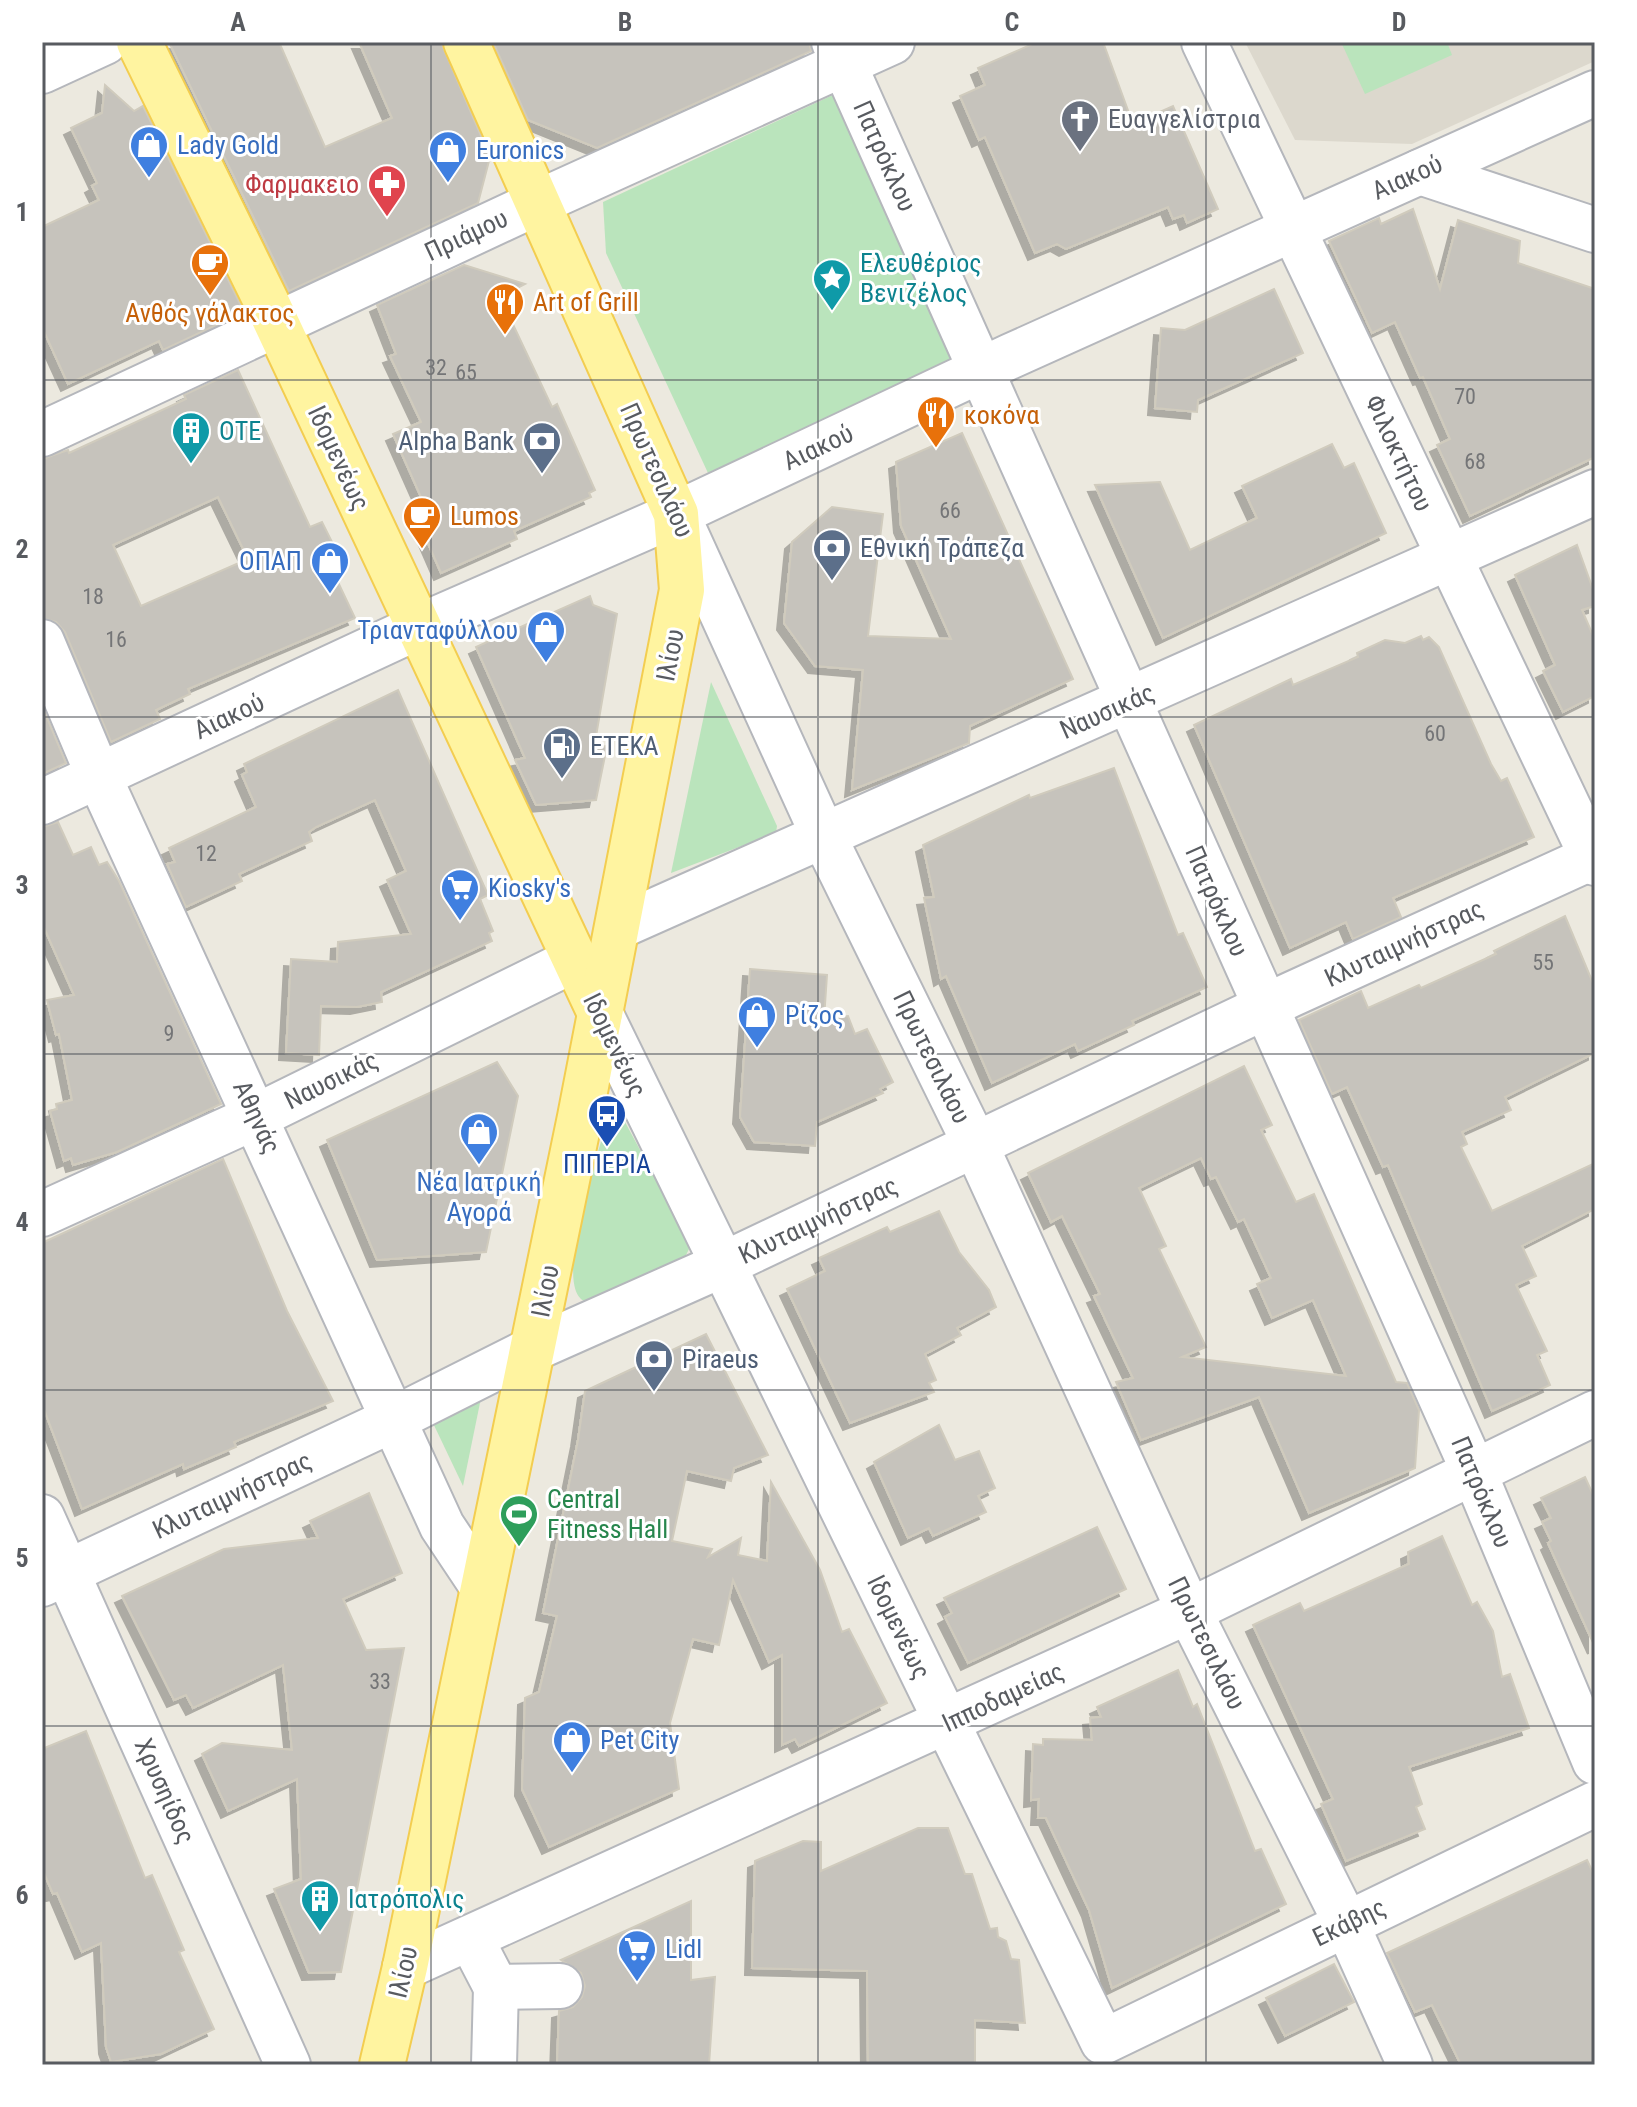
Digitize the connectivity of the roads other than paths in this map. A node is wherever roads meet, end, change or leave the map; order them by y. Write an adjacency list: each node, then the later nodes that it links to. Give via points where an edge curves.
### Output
1 (105, 42): 7 (street)
2 (139, 42): 13 (main road, Ιδομενέως)
3 (466, 42): 10 (main road, Πρωτεσιλάου)
4 (892, 42): 6 (street, Πριάμου)
5 (1204, 42): 11 (street, Φιλοκτήτου)
6 (839, 53): 10 (street, Πριάμου); 14 (street, Πατρόκλου)
7 (42, 71)
8 (1595, 93): 9 (street, Αιακού)
9 (1420, 172): 11 (street, Αιακού); 12 (street)
10 (539, 202): 13 (street, Πριάμου); 17 (main road, Πρωτεσιλάου)
11 (1293, 228): 14 (street, Αιακού); 18 (street, Φιλοκτήτου)
12 (1595, 230)
13 (276, 324): 15 (street, Πριάμου); 19 (main road, Ιδομενέως)
14 (981, 370): 17 (street, Αιακού); 21 (street, Πατρόκλου)
15 (42, 434)
16 (1595, 492): 18 (street, Ναυσικάς)
17 (676, 514): 19 (street, Αιακού); 24 (street, Πρωτεσιλάου); 26 (main road, Ιλίου, via 682,590)
18 (1449, 560): 21 (street, Ναυσικάς); 25 (street, Φιλοκτήτου)
19 (418, 627): 22 (street, Αιακού); 27 (main road, Ιδομενέως)
20 (42, 642): 22 (street, Αθηνάς)
21 (1129, 701): 24 (street, Ναυσικάς); 28 (street, Πατρόκλου)
22 (99, 777): 23 (street, Αιακού); 30 (street, Αθηνάς)
23 (42, 802)
24 (824, 837): 26 (street, Ναυσικάς); 31 (street, Πρωτεσιλάου)
25 (1594, 859): 28 (street, Κλυταιμνήστρας)
26 (618, 927): 29 (main road, Ιλίου)
27 (574, 960): 29 (main road, Ιδομενέως); 30 (street, Ναυσικάς)
28 (1264, 1009): 31 (street, Κλυταιμνήστρας); 37 (street, Πατρόκλου)
29 (600, 1013): 33 (street, Ιδομενέως); 34 (main road, Ιλίου)
30 (257, 1116): 32 (street, Ναυσικάς); 36 (street, Αθηνάς)
31 (976, 1146): 33 (street, Κλυταιμνήστρας); 41 (street, Πρωτεσιλάου)
32 (42, 1214)
33 (722, 1265): 34 (street, Κλυταιμνήστρας); 42 (street, Ιδομενέως)
34 (533, 1349): 36 (street, Κλυταιμνήστρας); 40 (main road, Ιλίου)
35 (1595, 1413): 37 (street, Ιπποδαμείας)
36 (394, 1419): 39 (street, Κλυταιμνήστρας); 40 (street, Αθηνάς, via 442,1526)
37 (1474, 1472): 41 (street, Ιπποδαμείας); 43 (street, Πατρόκλου)
38 (42, 1517): 39 (street, Χρυσηίδος)
39 (54, 1578): 51 (street, Χρυσηίδος)
40 (482, 1586): 47 (main road, Ιλίου)
41 (1189, 1611): 42 (street, Ιπποδαμείας); 45 (street, Πρωτεσιλάου)
42 (946, 1723): 46 (street, Ιπποδαμείας); 50 (street, Ιδομενέως)
43 (1595, 1762)
44 (1595, 1804): 45 (street, Εκάβης)
45 (1346, 1923): 50 (street, Εκάβης); 54 (street, Πρωτεσιλάου)
46 (471, 1939): 47 (street, Ιπποδαμείας); 49 (street)
47 (405, 1967): 52 (main road, Ιλίου)
48 (560, 1986): 49 (street)
49 (496, 1987): 53 (street)
50 (1103, 2042)
51 (288, 2065)
52 (382, 2065)
53 (494, 2065)
54 (1410, 2065)

